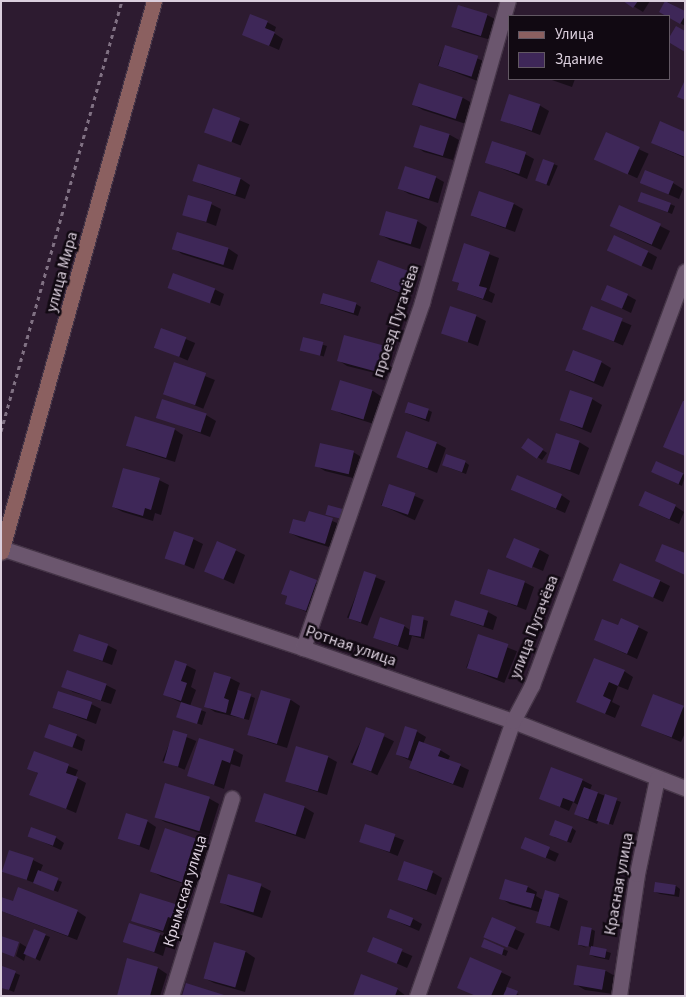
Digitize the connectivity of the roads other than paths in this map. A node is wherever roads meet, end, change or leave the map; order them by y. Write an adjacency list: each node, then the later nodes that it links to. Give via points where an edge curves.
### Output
1 (154, 1): 4 (street, улица Мира)
2 (508, 1): 5 (street, проезд Пугачёва, via 422,302)
3 (685, 271): 6 (street, улица Пугачёва, via 532,685)
4 (2, 550): 5 (street, Ротная улица)
5 (303, 648): 6 (street, Ротная улица)
6 (513, 721): 7 (street, Ротная улица); 11 (street, улица Пугачёва)
7 (657, 778): 8 (street, Ротная улица); 12 (street, Красная улица, via 637,874)
8 (685, 788)
9 (232, 798): 10 (street, Крымская улица)
10 (171, 996)
11 (417, 996)
12 (619, 996)

